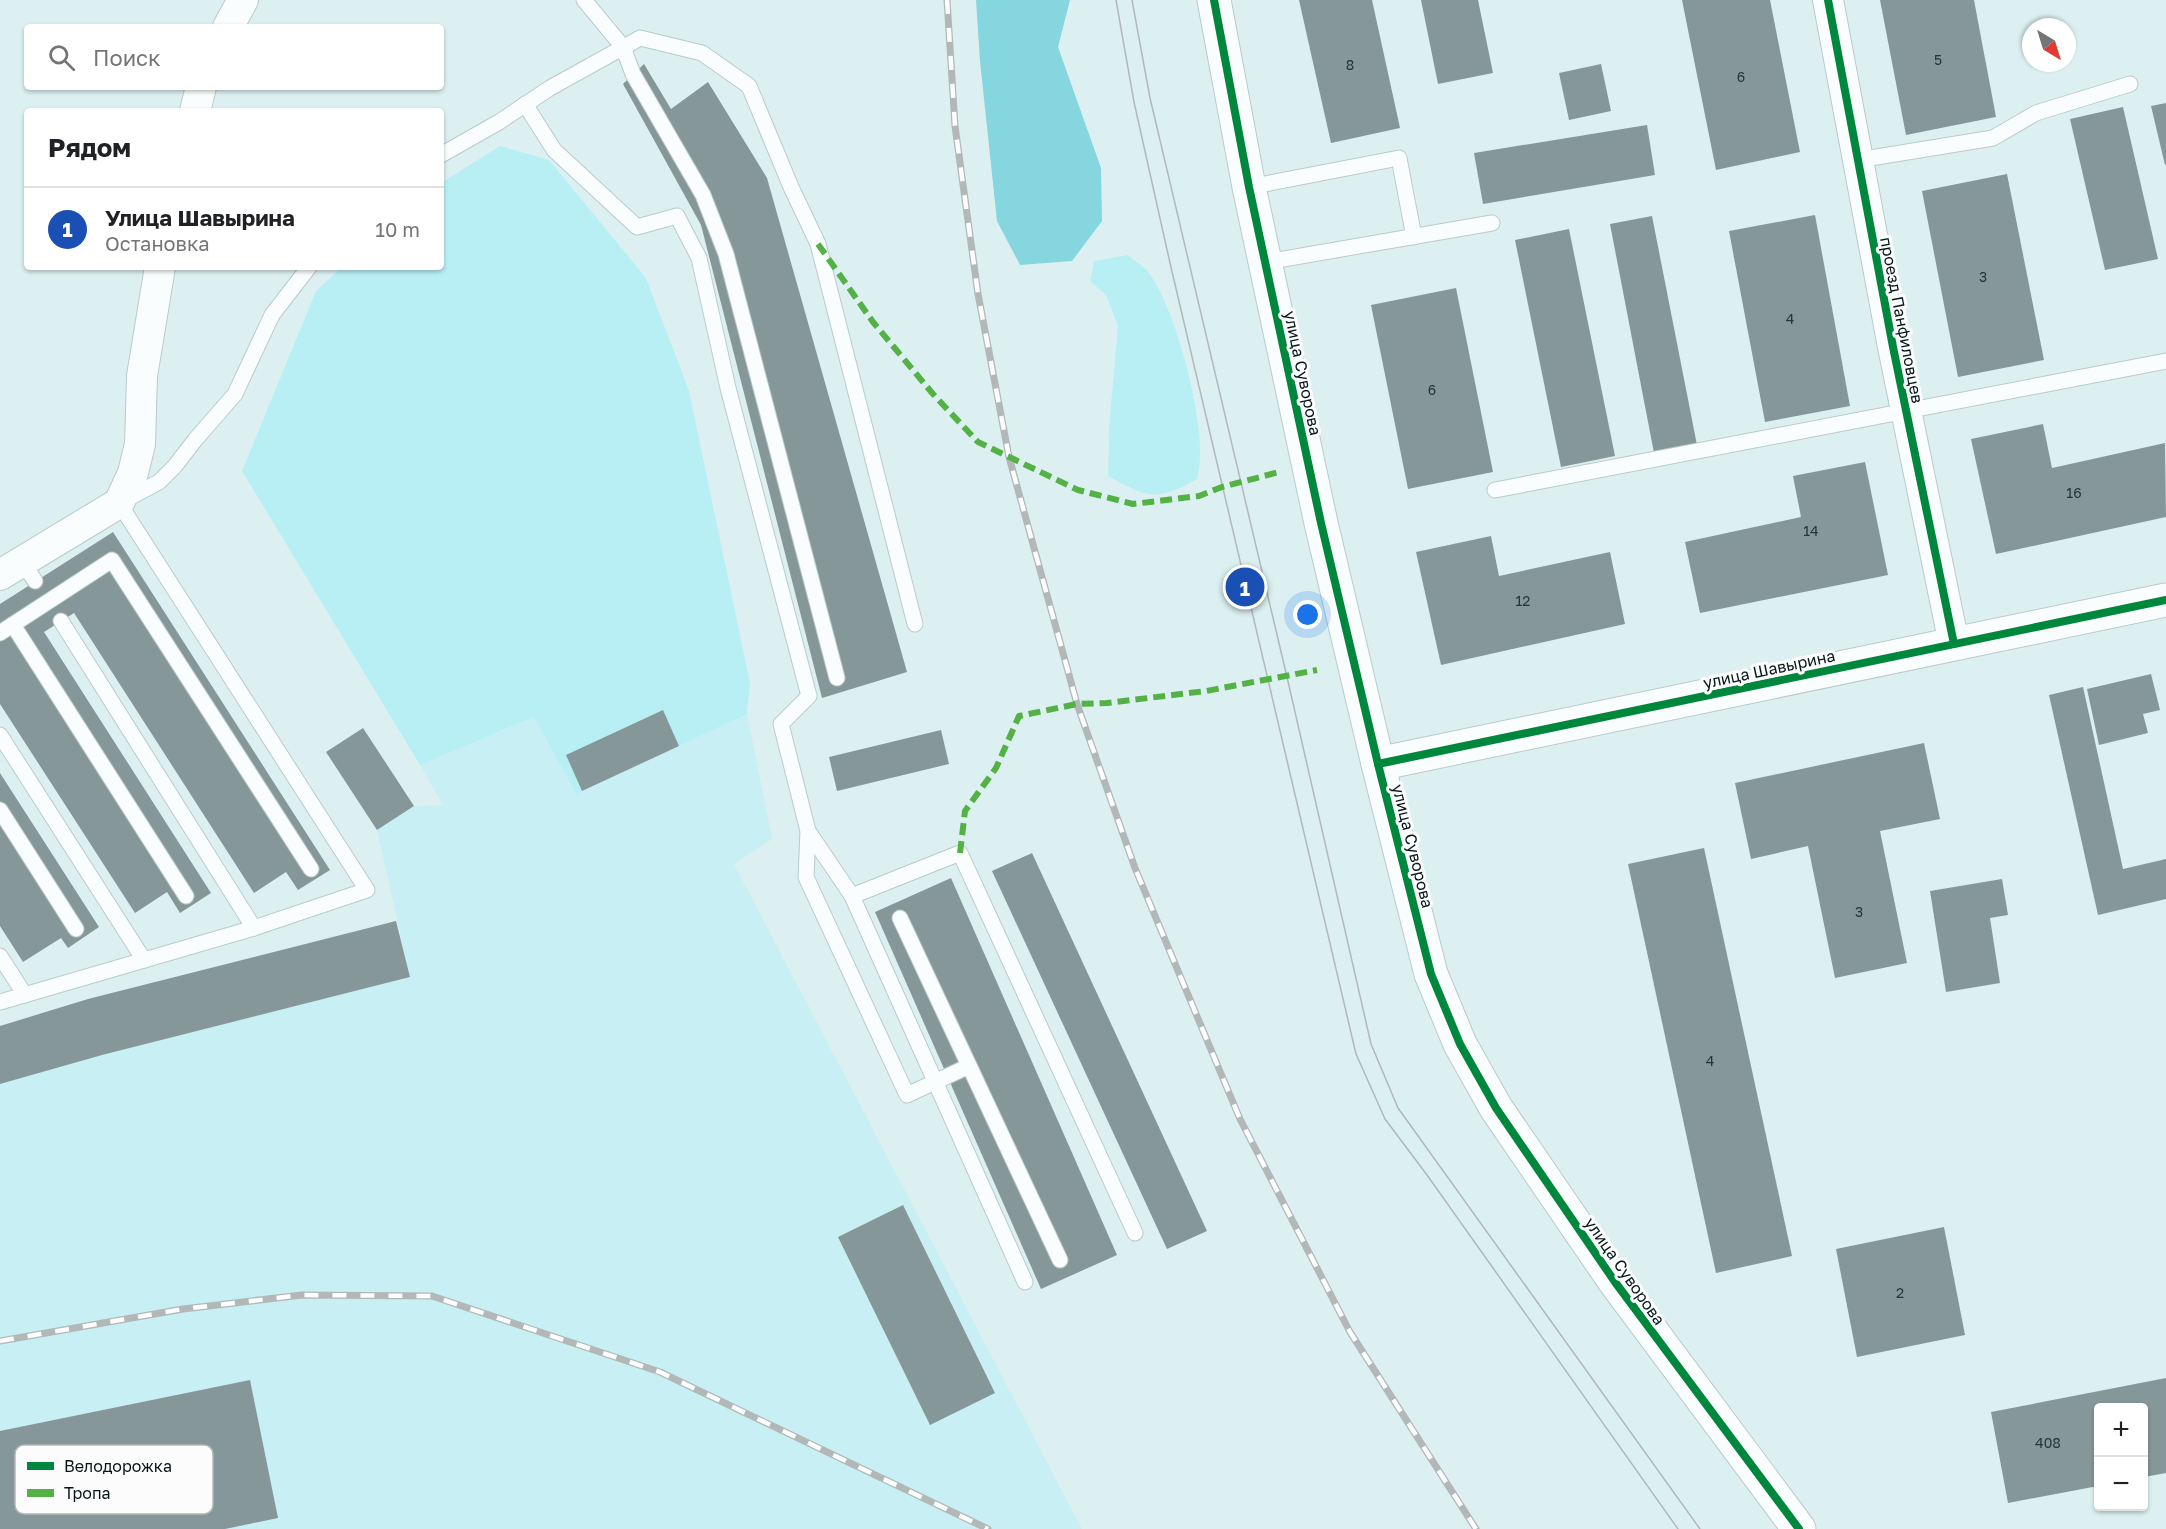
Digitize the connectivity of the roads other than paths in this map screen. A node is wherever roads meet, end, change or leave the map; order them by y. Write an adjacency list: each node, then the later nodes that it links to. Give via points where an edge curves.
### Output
1 (243, 0): 5 (street)
2 (584, 0): 6 (lane)
3 (1214, 0): 13 (street, улица Суворова)
4 (1828, 0): 12 (street, проезд Панфиловцев)
5 (230, 24)
6 (623, 47): 9 (lane); 26 (lane, via 640,38 702,53 749,86 818,244); 29 (lane, via 633,74 703,195 726,254)
7 (2130, 84): 12 (lane, via 2036,113 1993,138)
8 (200, 90): 10 (street)
9 (525, 104): 11 (lane); 33 (lane, via 554,150 637,227 677,216 699,258 728,388 809,696 781,724)
10 (196, 108)
11 (444, 153)
12 (1858, 160): 20 (street, проезд Панфиловцев)
13 (1249, 187): 15 (lane, via 1399,158); 16 (street, улица Суворова)
14 (1492, 223): 15 (lane)
15 (1414, 237): 16 (lane)
16 (1266, 262): 31 (street, улица Суворова, via 1321,523)
17 (160, 270): 22 (street, via 142,376 140,444 133,473)
18 (307, 270): 22 (lane, via 272,315 235,394 159,482)
19 (2166, 361): 20 (lane)
20 (1906, 412): 21 (lane); 28 (street, проезд Панфиловцев)
21 (1494, 490)
22 (119, 503): 23 (street); 38 (lane, via 367,890)
23 (19, 572)
24 (2166, 600): 28 (street, улица Шавырина)
25 (61, 621): 38 (lane)
26 (915, 624)
27 (7, 629): 34 (lane, via 112,560); 35 (lane)
28 (1954, 644): 31 (street, улица Шавырина)
29 (837, 678)
30 (0, 735): 41 (lane)
31 (1378, 764): 48 (street, улица Суворова, via 1431,974 1460,1044 1497,1108 1615,1282)
32 (0, 810): 39 (lane)
33 (808, 831): 36 (lane); 44 (lane, via 806,877 907,1095)
34 (311, 869)
35 (186, 896)
36 (852, 896): 45 (lane, via 960,853); 47 (lane)
37 (900, 918): 44 (lane)
38 (254, 928): 41 (lane)
39 (76, 929)
40 (0, 956): 42 (lane)
41 (144, 960): 42 (lane)
42 (25, 995): 43 (lane)
43 (0, 1002)
44 (969, 1066): 46 (lane)
45 (1135, 1233)
46 (1060, 1260)
47 (1025, 1282)
48 (1800, 1529)

